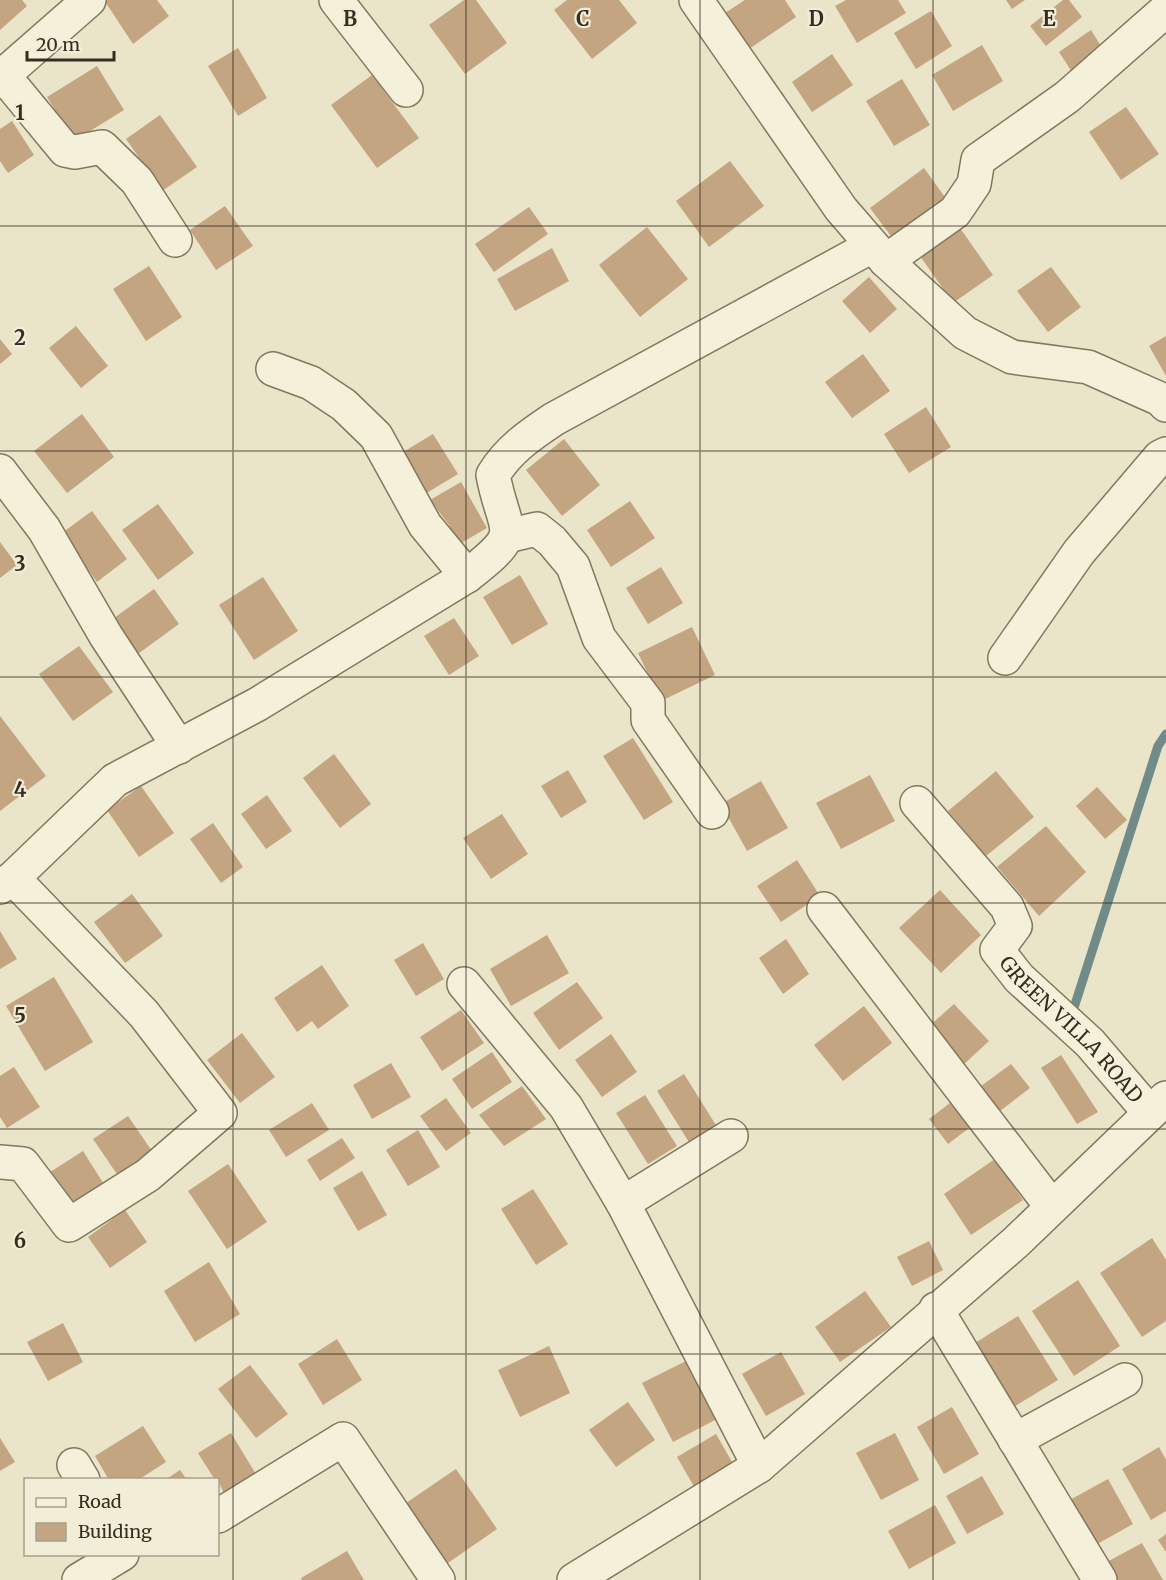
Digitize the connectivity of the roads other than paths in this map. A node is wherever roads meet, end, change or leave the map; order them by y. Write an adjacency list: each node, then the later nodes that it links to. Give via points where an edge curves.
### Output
1 (89, 0): 5 (street)
2 (336, 0): 7 (street)
3 (696, 0): 9 (street, via 841,209)
4 (1166, 10): 9 (street, via 1067,97 978,160 974,184 955,212)
5 (56, 12): 6 (street)
6 (1, 77): 8 (street, via 65,150 102,147 137,181)
7 (406, 90)
8 (175, 240)
9 (879, 254): 11 (street, via 965,333 1012,357 1088,368); 14 (street, via 564,413 523,440 503,458 493,475 508,525)
10 (273, 369): 15 (street, via 311,383 344,405 376,436 425,525)
11 (1166, 405)
12 (1166, 454): 16 (street, via 1079,552)
13 (0, 471): 17 (street, via 44,529 106,636)
14 (507, 536): 15 (street, via 498,552); 19 (street, via 537,529 573,566 599,638 648,703 648,720)
15 (467, 576): 17 (street, via 258,704)
16 (1005, 658)
17 (179, 747): 20 (street, via 115,780)
18 (917, 803): 23 (street, GREEN VILLA ROAD, via 1007,908 1015,926 997,950 1019,978)
19 (712, 812)
20 (7, 883): 25 (street, via 144,1014 220,1113 148,1175 69,1225 23,1164)
21 (824, 909): 27 (street)
22 (464, 984): 26 (street, via 566,1107)
23 (1158, 1106): 27 (street)
24 (731, 1136): 26 (street)
25 (0, 1162)
26 (623, 1203): 31 (street)
27 (1052, 1207): 28 (street)
28 (936, 1309): 30 (street); 31 (street)
29 (1125, 1380): 30 (street)
30 (1015, 1440): 37 (street)
31 (759, 1466): 36 (street)
32 (219, 1515): 35 (street, via 343,1439)
33 (119, 1556): 34 (street)
34 (79, 1580)
35 (438, 1580)
36 (574, 1580)
37 (1100, 1580)

